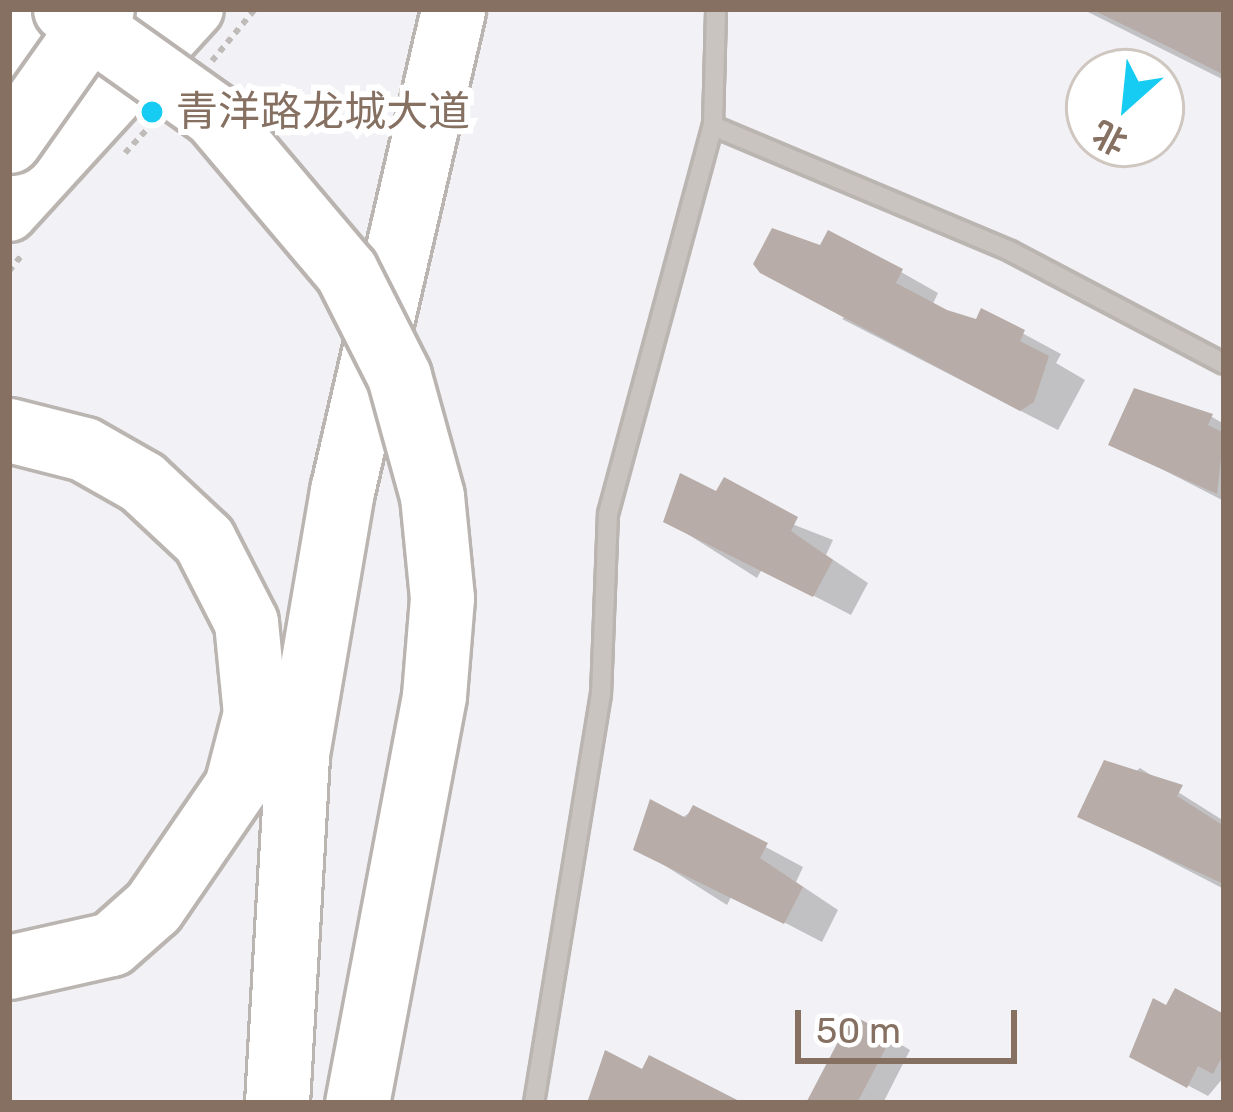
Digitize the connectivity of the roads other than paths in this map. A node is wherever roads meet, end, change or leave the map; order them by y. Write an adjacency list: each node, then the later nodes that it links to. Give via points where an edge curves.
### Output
1 (26, 9): 8 (highway); 9 (highway)
2 (61, 9): 10 (main road); 20 (highway, bridge, via 214,115 346,271 399,376 432,496 442,598 434,696)
3 (105, 9): 11 (main road); 13 (highway, bridge)
4 (145, 9): 13 (highway)
5 (196, 9): 13 (main road)
6 (453, 9): 19 (highway, via 342,491 297,754)
7 (716, 9): 12 (lane)
8 (9, 34)
9 (9, 67)
10 (9, 80)
11 (9, 113)
12 (713, 125): 16 (lane, via 1010,251); 21 (lane, via 608,514 602,694)
13 (26, 156): 14 (main road); 15 (main road)
14 (9, 214)
15 (9, 229)
16 (1224, 364)
17 (9, 430): 18 (highway, via 104,460 204,540 247,622 255,713 236,786 154,907 111,944)
18 (9, 967)
19 (277, 1103)
20 (357, 1103)
21 (534, 1103)

